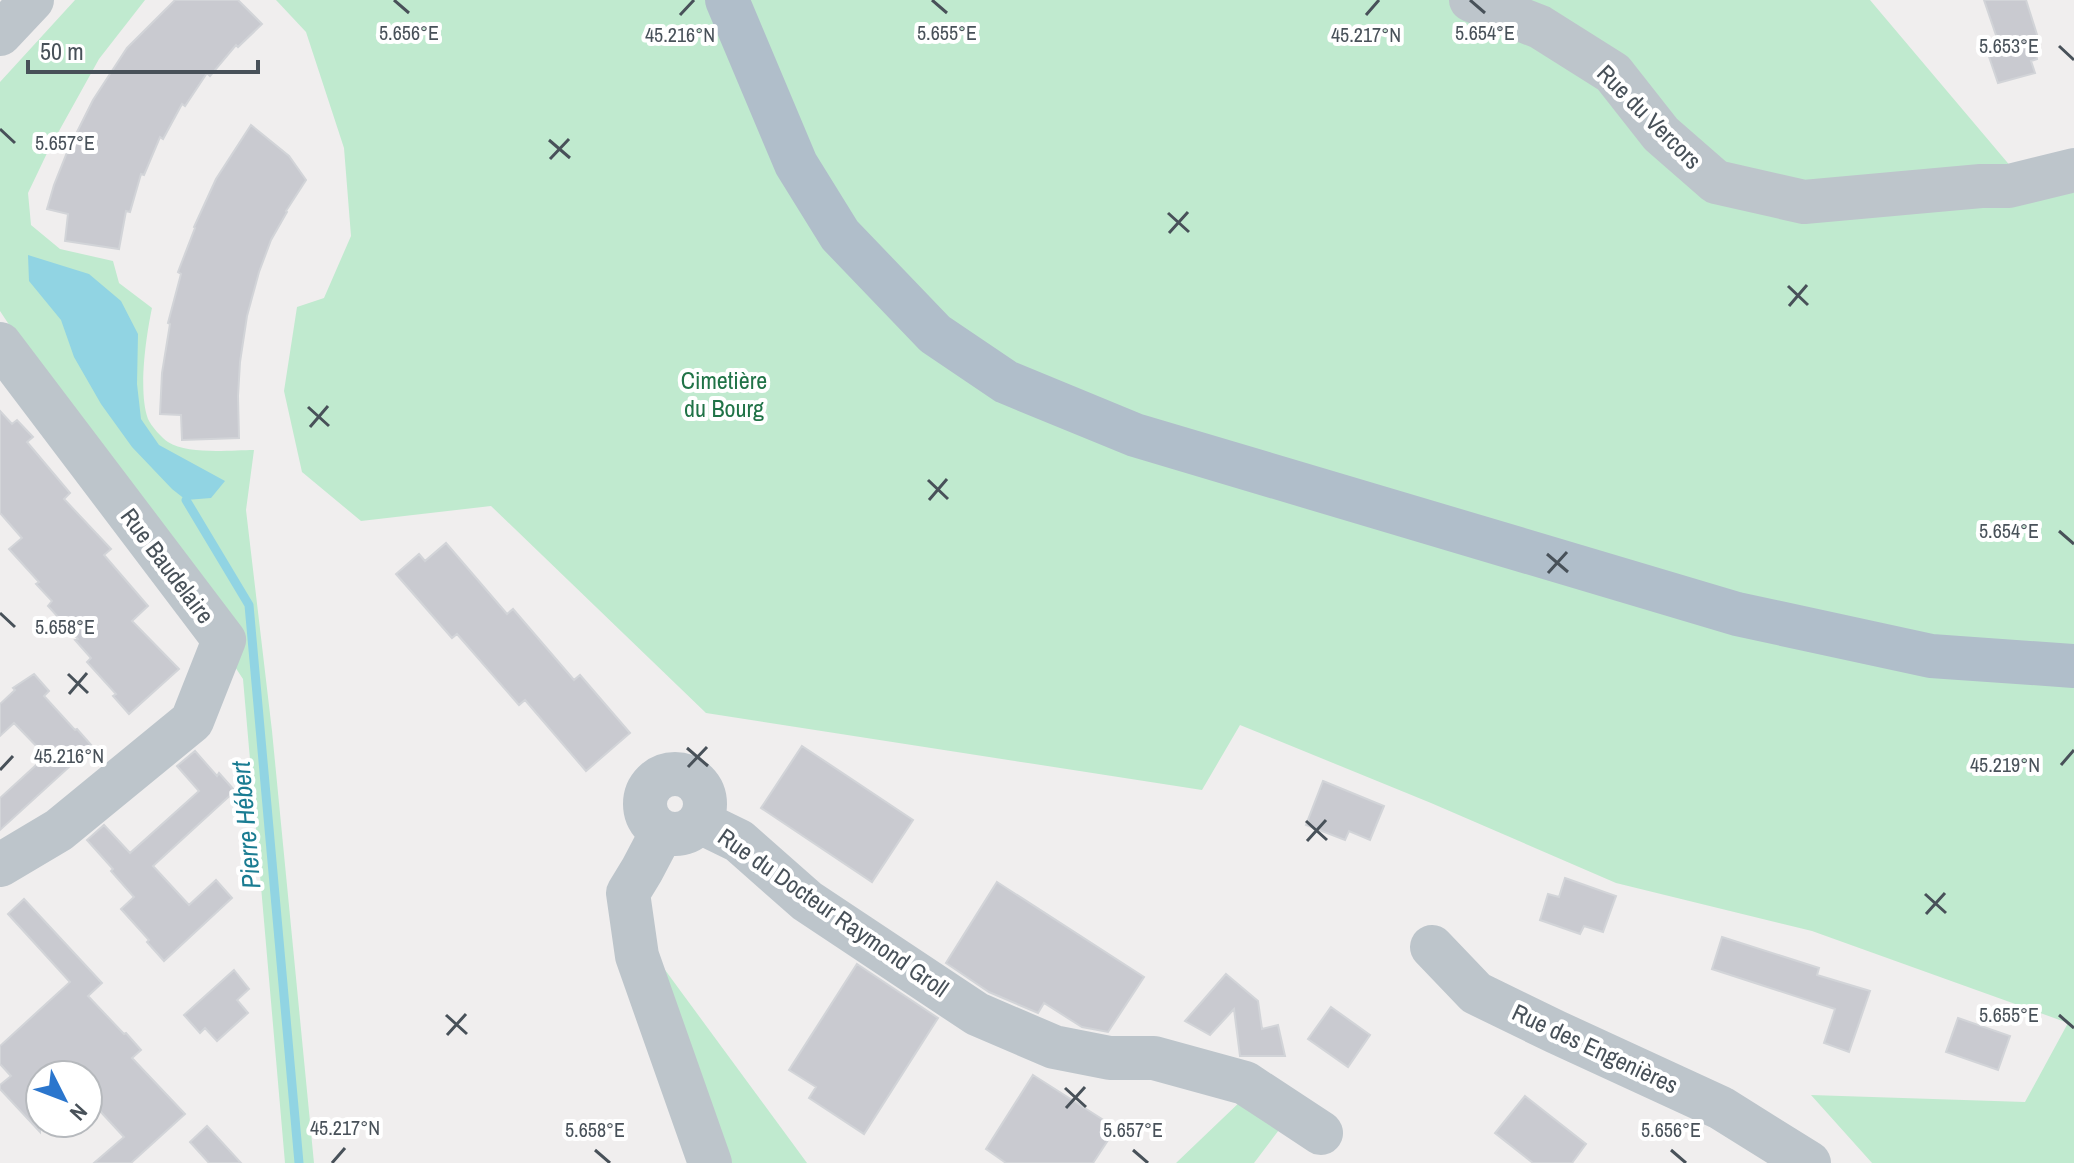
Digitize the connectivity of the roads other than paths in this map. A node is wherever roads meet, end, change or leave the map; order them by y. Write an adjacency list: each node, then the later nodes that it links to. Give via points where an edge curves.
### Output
1 (32, 0): 4 (street)
2 (727, 0): 7 (main road, via 796,164 840,235 935,334 1006,382 1135,435 1737,614 1931,656)
3 (1471, 0): 5 (street, Rue du Vercors, via 1540,27 1613,73 1661,134 1716,182 1804,202 2009,186)
4 (0, 34)
5 (2074, 170)
6 (0, 344): 8 (street, Rue Baudelaire, via 224,640 192,721 59,830)
7 (2074, 666)
8 (0, 865)
9 (1432, 947): 12 (street, Rue des Engenières, via 1476,993 1721,1108)
10 (1321, 1133): 11 (street, Rue du Docteur Raymond Groll, via 1245,1083 1154,1058 1110,1058 1054,1047 977,1014 807,901 739,841 681,827 628,893 637,956)
11 (710, 1163)
12 (1809, 1163)

